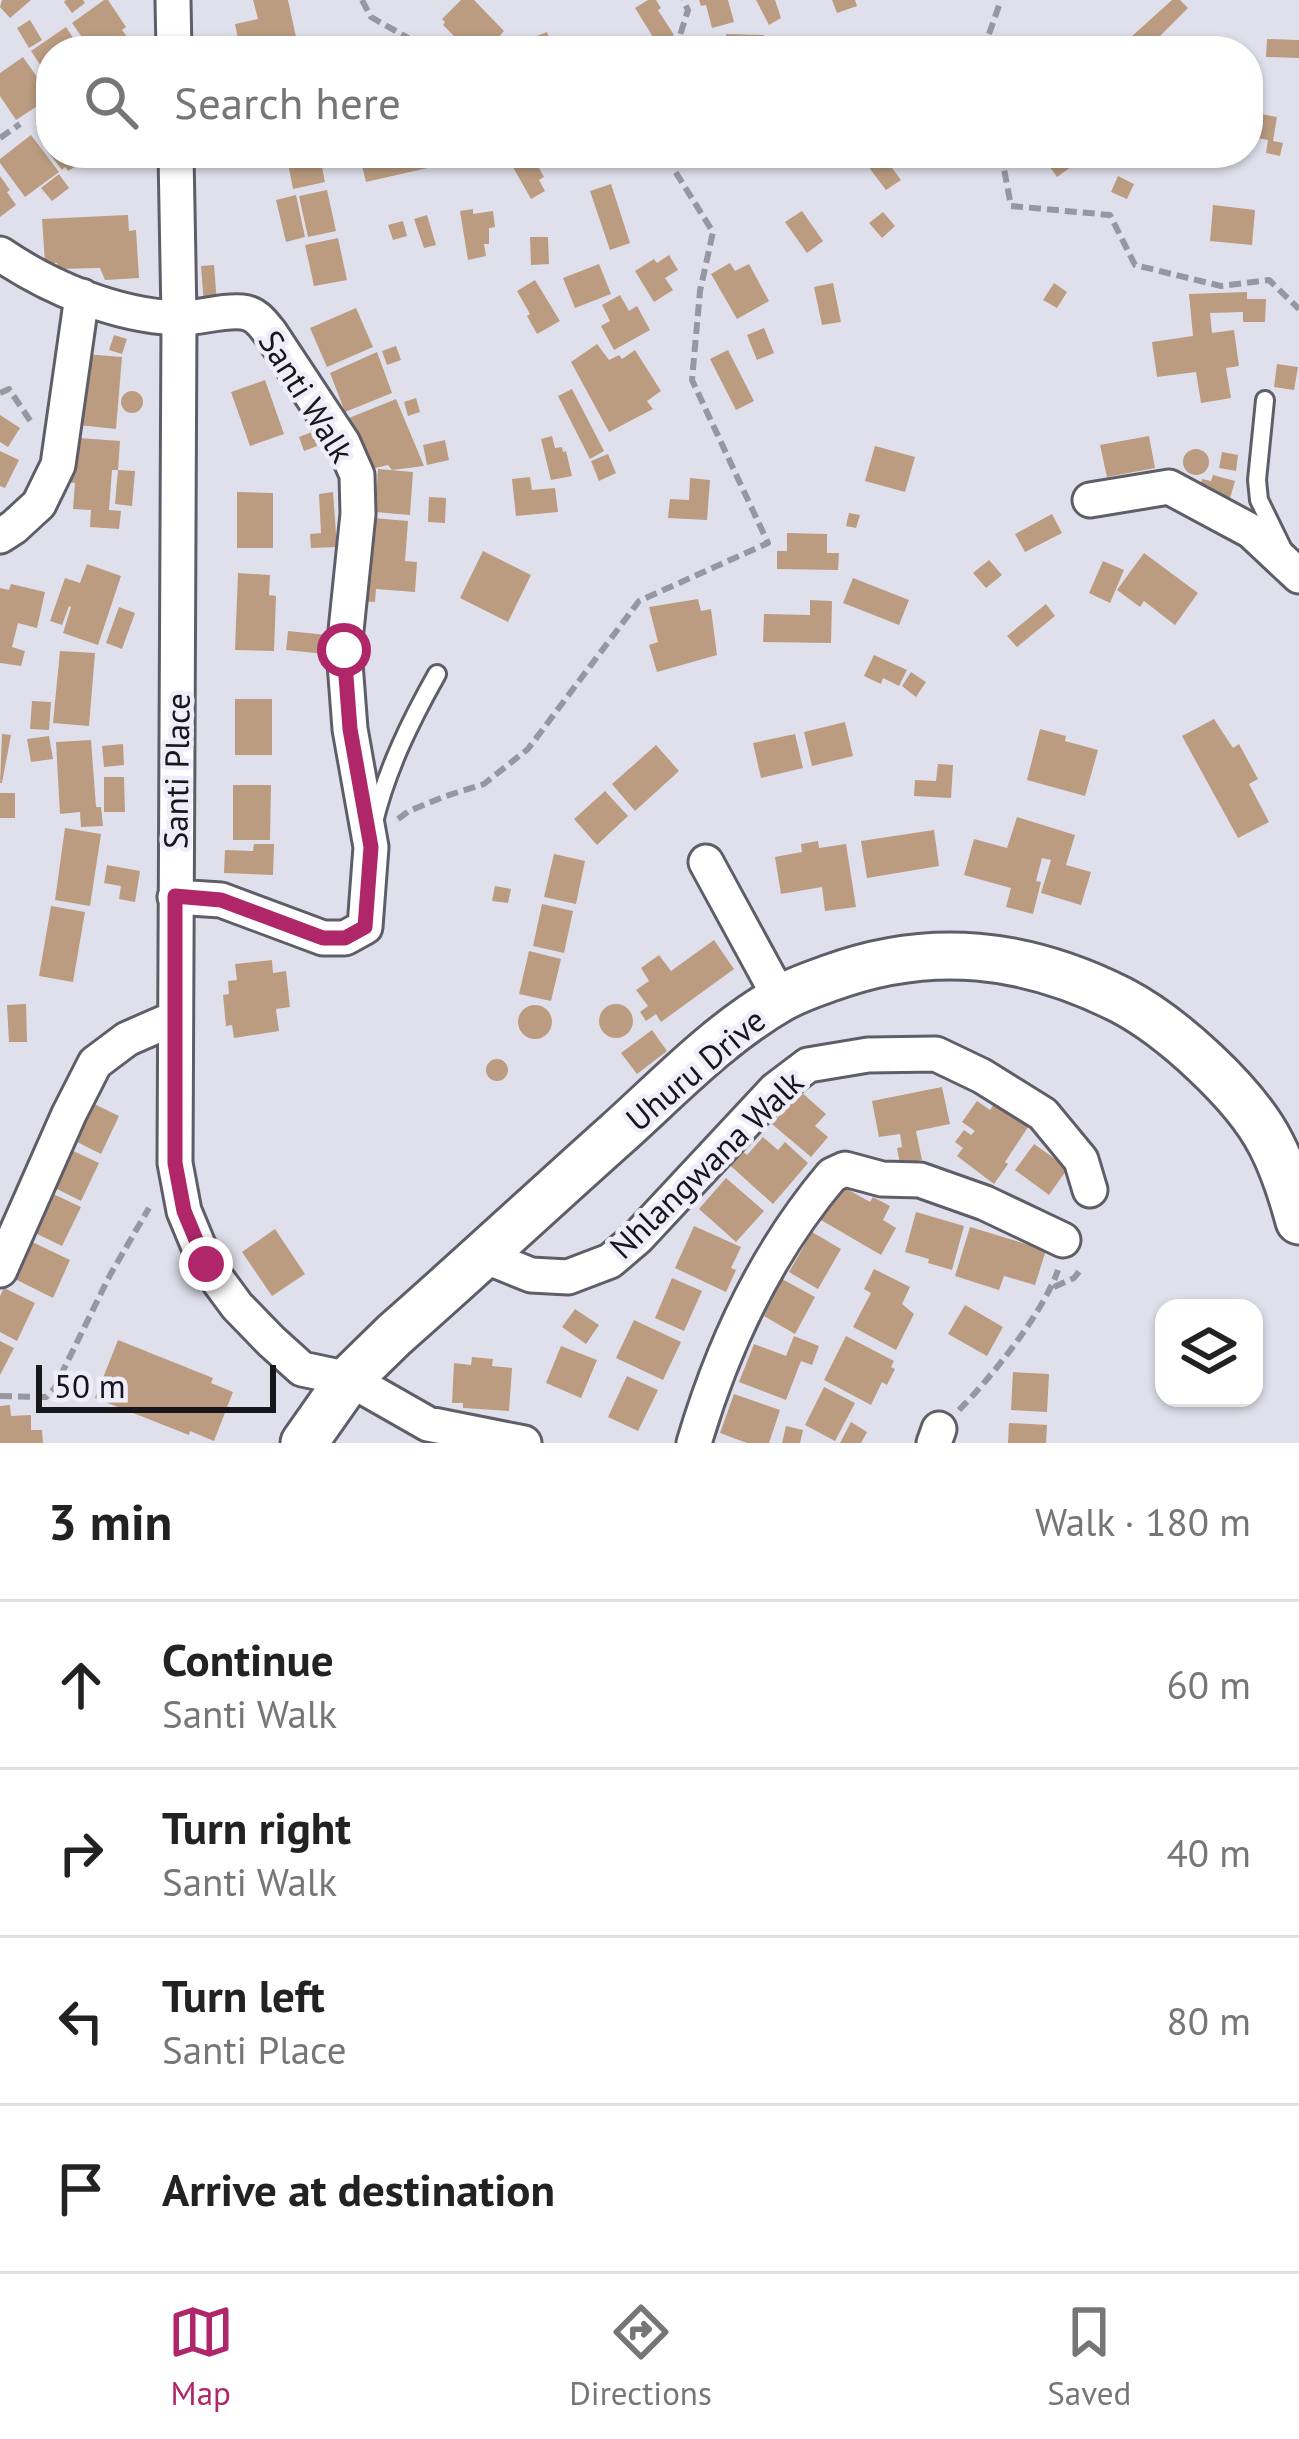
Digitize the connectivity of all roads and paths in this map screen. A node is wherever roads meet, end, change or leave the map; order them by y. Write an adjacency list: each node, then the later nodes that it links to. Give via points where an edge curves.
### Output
1 (173, 0): 5 (street)
2 (362, 0): 6 (path, via 371,17)
3 (682, 0): 7 (path, via 688,10)
4 (1001, 0): 8 (path)
5 (174, 36)
6 (405, 36)
7 (680, 36)
8 (988, 36)
9 (20, 124): 10 (path)
10 (0, 138)
11 (176, 168): 17 (street, Santi Place)
12 (673, 168): 23 (path, via 713,232 692,380 768,543 639,601 528,748 484,784 409,811)
13 (1004, 168): 16 (path, via 1011,206 1110,215 1135,265 1221,286 1269,280)
14 (0, 254): 15 (street)
15 (82, 296): 17 (street); 20 (street, via 58,465 39,503)
16 (1299, 310)
17 (179, 318): 23 (street, Santi Walk, via 247,311 260,320 357,475 344,650); 25 (street, Santi Place)
18 (1265, 400): 21 (lane, via 1259,500)
19 (1090, 500): 21 (street, via 1169,487 1251,531)
20 (0, 536)
21 (1295, 571)
22 (437, 674): 23 (lane, via 382,790)
23 (370, 839): 25 (street, Santi Walk, via 365,927 345,938 323,938 221,900)
24 (706, 862): 26 (street)
25 (175, 896): 27 (street, Santi Place)
26 (780, 998): 30 (street, Uhuru Drive, via 868,964 927,956 981,956 1087,983 1138,1009 1232,1090 1270,1141); 32 (street, Uhuru Drive, via 716,1044)
27 (175, 1018): 28 (street, Santi Place); 33 (street, via 95,1063)
28 (175, 1163): 34 (street, Santi Place, via 206,1264 237,1306 302,1369); 35 (path, via 53,1389 46,1397)
29 (1090, 1190): 32 (street, Nhlangwana Walk, via 1081,1160 1043,1114 982,1076 936,1054 868,1055 808,1065 775,1090 610,1261 568,1277 531,1275)
30 (1299, 1221)
31 (1063, 1240): 36 (path, via 1050,1288); 39 (street, via 920,1180 845,1169 832,1175 775,1252 740,1318)
32 (484, 1256): 34 (street, Uhuru Drive)
33 (0, 1270)
34 (350, 1379): 37 (street, Uhuru Drive); 38 (street, Santi Place, via 428,1424)
35 (0, 1396)
36 (936, 1436)
37 (304, 1443)
38 (524, 1443)
39 (694, 1443)

